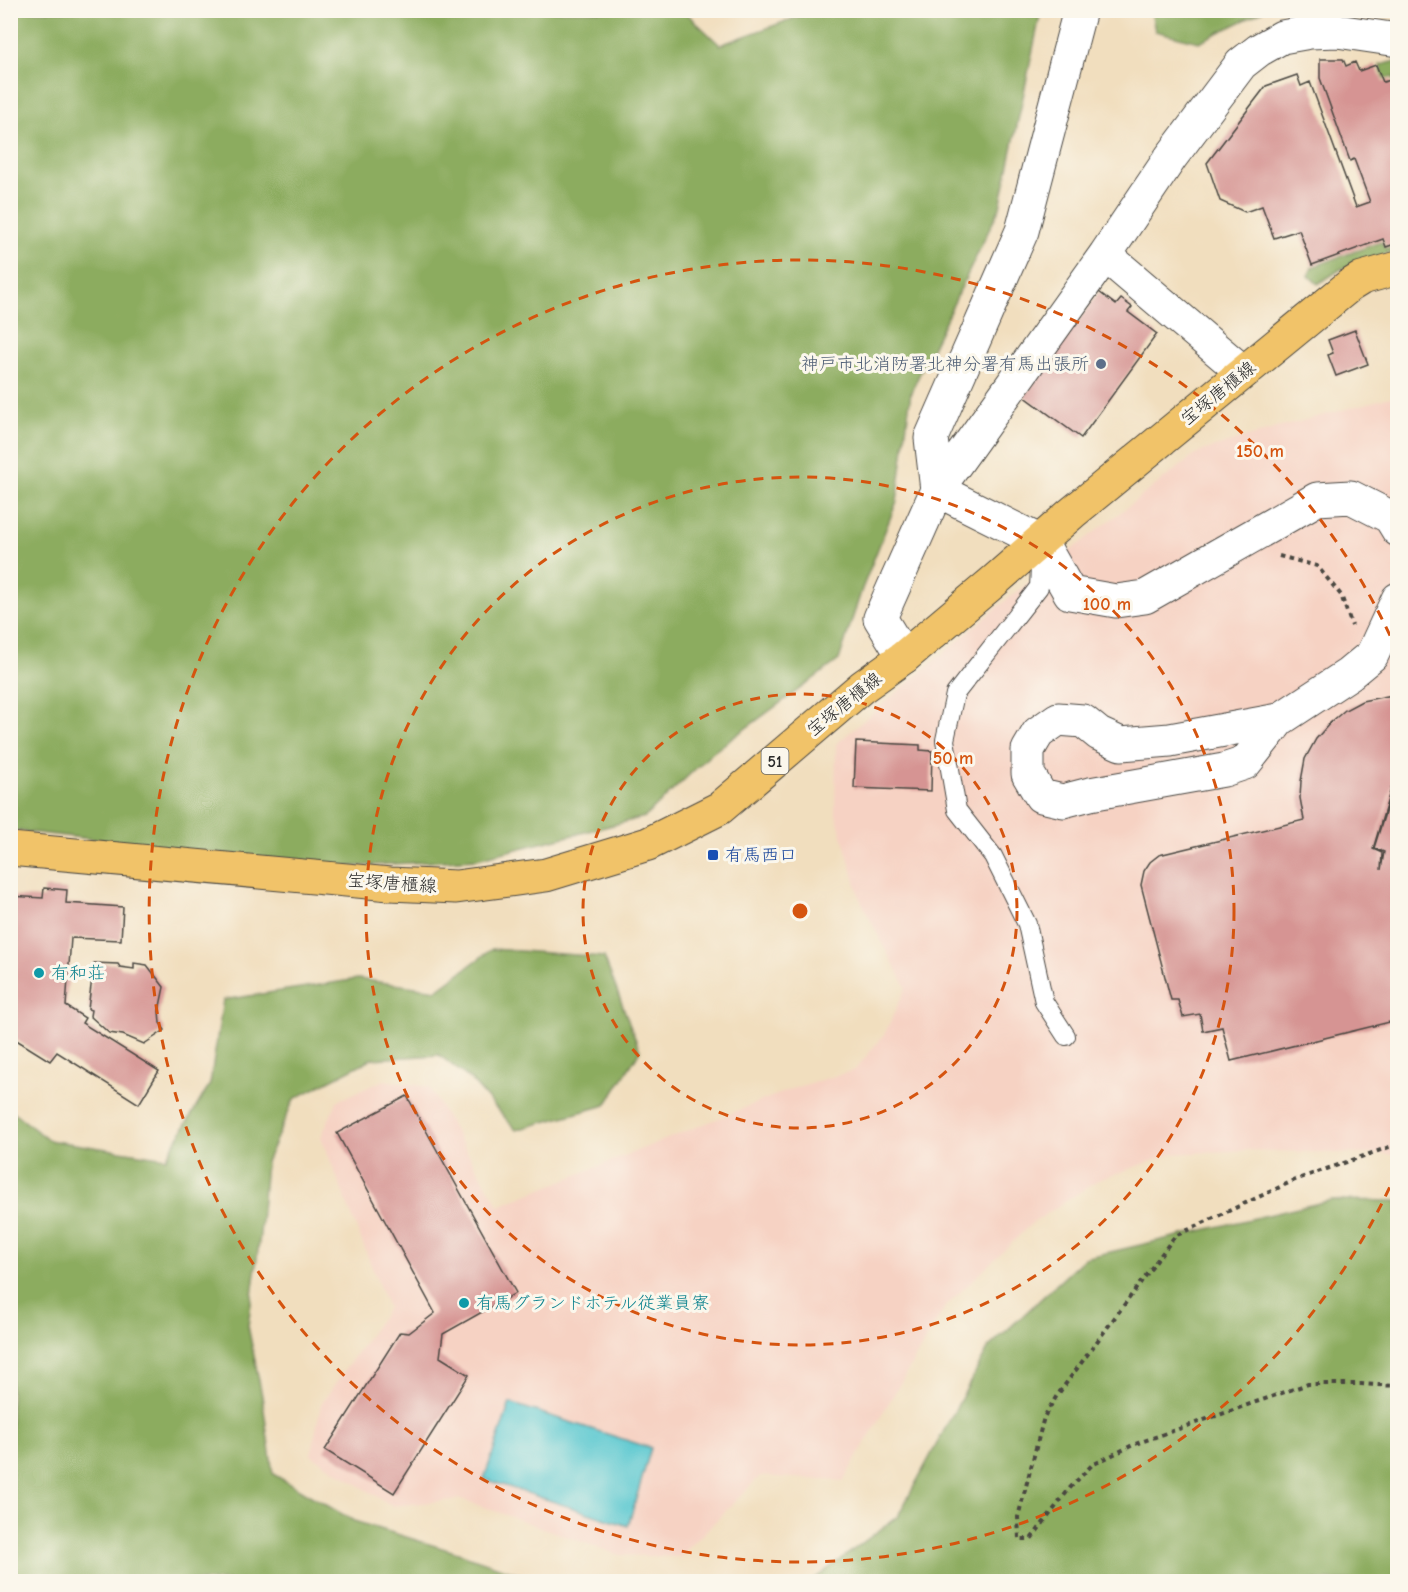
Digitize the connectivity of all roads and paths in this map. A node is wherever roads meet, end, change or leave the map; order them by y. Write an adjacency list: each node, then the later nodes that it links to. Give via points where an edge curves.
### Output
1 (1080, 10): 6 (street, via 1022,231 932,438)
2 (1398, 40): 3 (street, via 1310,32 1281,37 1259,50 1241,64 1171,157)
3 (1105, 255): 5 (street); 6 (street)
4 (1398, 268): 5 (main road, 宝塚唐櫃線 / 51, via 1362,278 1349,286)
5 (1243, 372): 8 (main road, 宝塚唐櫃線 / 51)
6 (937, 490): 8 (street); 12 (street, via 880,618)
7 (1398, 530): 9 (street, via 1390,517 1351,497 1317,499)
8 (1041, 542): 9 (street, via 1070,593 1116,601 1145,597); 12 (main road, 宝塚唐櫃線 / 51); 15 (lane, via 1039,587 955,694 945,740 957,810 993,856 1027,924 1044,1002)
9 (1238, 545): 11 (path, via 1317,566 1341,595 1354,632)
10 (1398, 599): 11 (street)
11 (1372, 655): 13 (street)
12 (904, 657): 14 (main road, 宝塚唐櫃線 / 51, via 862,687 720,808 648,844 546,875 456,887 390,884)
13 (1279, 720): 13 (street, via 1170,740 1121,744 1083,721 1058,719 1038,733 1028,750 1028,774 1041,796 1063,801 1224,770 1245,763)
14 (10, 849)
15 (1066, 1036)
16 (1398, 1144): 17 (path, via 1295,1180 1175,1236 1044,1417 1018,1517 1019,1539 1031,1539 1092,1465 1135,1444 1308,1384)
17 (1398, 1386)

